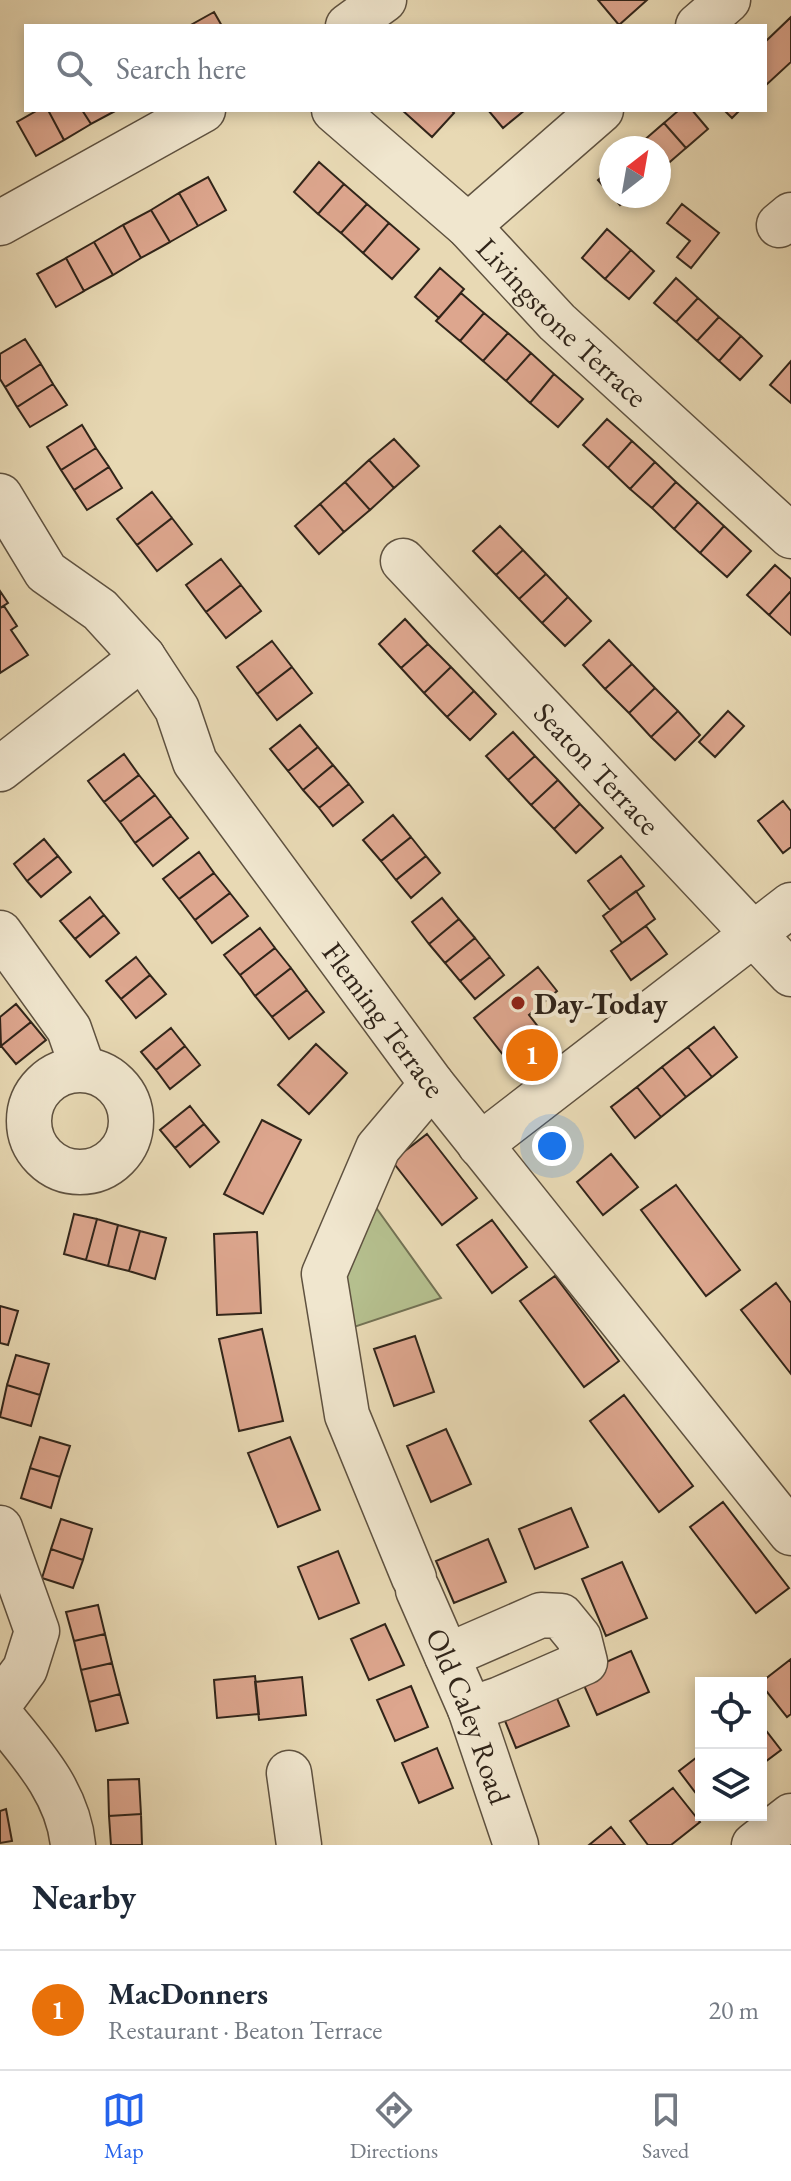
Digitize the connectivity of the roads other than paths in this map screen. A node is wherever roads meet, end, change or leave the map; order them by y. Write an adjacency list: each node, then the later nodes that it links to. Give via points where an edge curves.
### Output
1 (384, 0): 3 (street)
2 (728, 0): 4 (street)
3 (351, 24)
4 (700, 24)
5 (199, 112): 8 (street)
6 (336, 112): 9 (street, Livingstone Terrace)
7 (599, 112): 9 (street)
8 (0, 223)
9 (468, 226): 11 (street, Livingstone Terrace, via 557,322)
10 (0, 496): 13 (street, Fleming Terrace, via 46,572 100,610)
11 (791, 536)
12 (403, 561): 17 (street, Seaton Terrace)
13 (143, 657): 14 (street); 20 (street, Fleming Terrace, via 177,709 195,762)
14 (0, 769)
15 (791, 905): 17 (street)
16 (0, 933): 19 (street, via 69,1029)
17 (755, 933): 18 (street, Seaton Terrace); 21 (street)
18 (791, 974)
19 (83, 1069)
20 (432, 1084): 21 (street, Fleming Terrace); 24 (street, Old Caley Road, via 378,1148 324,1274 347,1415)
21 (480, 1145): 23 (street, Fleming Terrace)
22 (0, 1528): 25 (street, via 37,1631 25,1669)
23 (791, 1533)
24 (447, 1656): 26 (street, Old Caley Road); 26 (street, via 541,1615 561,1616 579,1638 585,1662)
25 (0, 1703)
26 (470, 1709): 32 (street, Old Caley Road)
27 (0, 1715): 30 (street, via 47,1771 71,1825)
28 (289, 1773): 31 (street)
29 (791, 1816): 33 (street)
30 (73, 1845)
31 (299, 1845)
32 (516, 1845)
33 (754, 1845)

